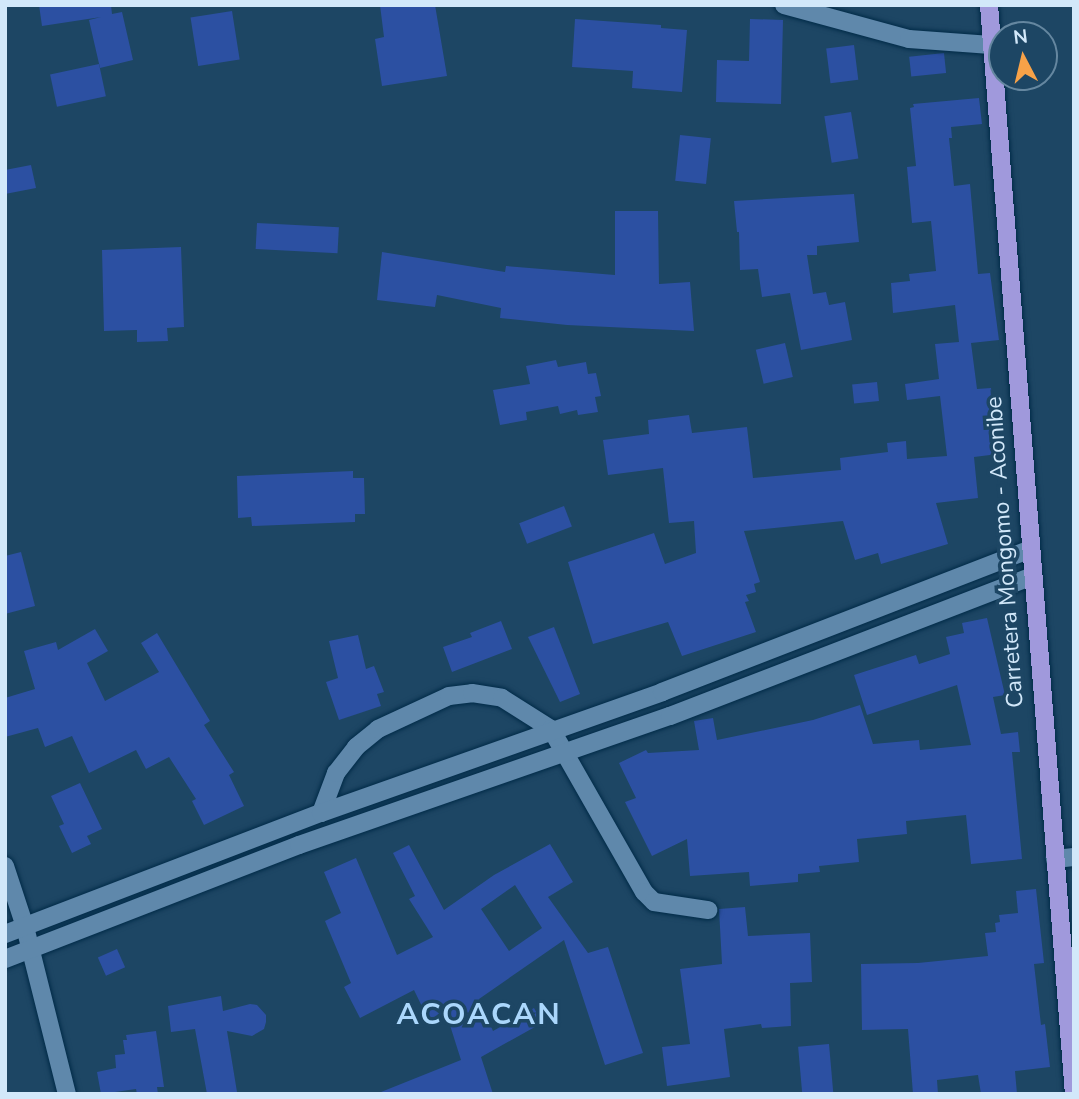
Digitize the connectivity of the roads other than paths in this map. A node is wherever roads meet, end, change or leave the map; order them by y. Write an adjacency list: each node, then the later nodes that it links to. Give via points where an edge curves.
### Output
1 (784, 5): 2 (street, via 909,39)
2 (988, 45)
3 (995, 91): 4 (main road, Carretera Mongomo - Aconibe)
4 (1030, 550): 5 (main road, Carretera Mongomo - Aconibe); 6 (street, via 662,692)
5 (1031, 577): 7 (street); 10 (main road, Carretera Mongomo - Aconibe)
6 (551, 729): 7 (street); 8 (street); 8 (street, via 502,698 449,696 378,729 356,747 336,773)
7 (566, 752): 12 (street, via 644,892 654,902); 15 (street, via 299,845)
8 (321, 813): 13 (street)
9 (1074, 857): 10 (street)
10 (1055, 859): 18 (main road, Carretera Mongomo - Aconibe)
11 (5, 866): 13 (street)
12 (708, 910)
13 (25, 927): 14 (street); 15 (street)
14 (5, 934)
15 (31, 949): 16 (street); 17 (street)
16 (5, 959)
17 (67, 1094)
18 (1074, 1094)

